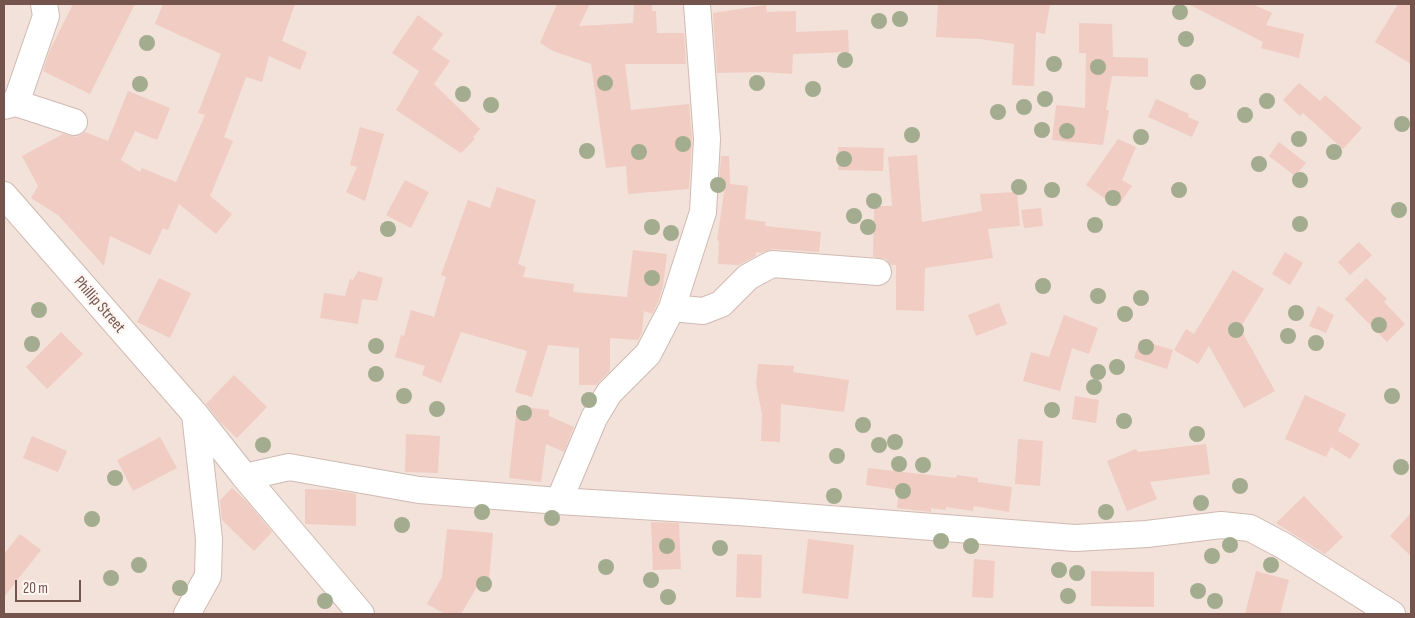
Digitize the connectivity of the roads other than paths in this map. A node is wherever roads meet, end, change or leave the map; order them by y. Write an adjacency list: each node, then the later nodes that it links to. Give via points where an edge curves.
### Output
1 (44, 4): 3 (street, via 46,16)
2 (697, 4): 7 (street, via 707,139 703,212)
3 (10, 104): 4 (street)
4 (74, 122)
5 (4, 195): 8 (street, Phillip Street)
6 (878, 272): 7 (street, via 772,264 748,277 721,304 703,311)
7 (672, 308): 10 (street, via 648,354 609,393 594,418)
8 (195, 414): 9 (street, Phillip Street); 11 (street, via 209,540 208,576)
9 (245, 477): 10 (street, via 289,467 418,490); 12 (street, Phillip Street)
10 (559, 501): 13 (street, via 1075,538 1221,525 1250,528)
11 (187, 614)
12 (361, 614)
13 (1392, 614)

